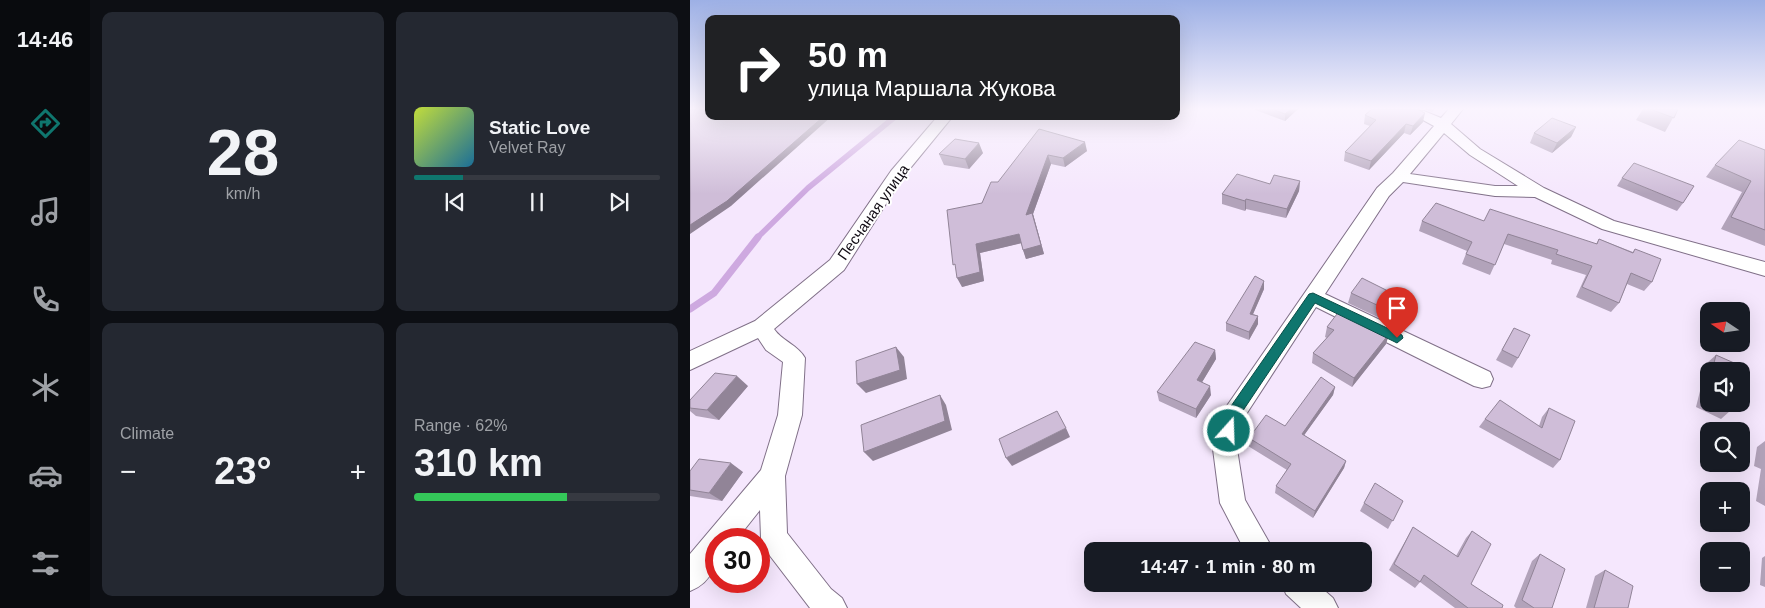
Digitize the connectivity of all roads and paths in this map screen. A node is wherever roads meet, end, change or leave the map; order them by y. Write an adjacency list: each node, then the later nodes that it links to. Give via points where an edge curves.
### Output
1 (928, 137): 8 (street, Песчаная улица, via 897,174 836,264)
2 (1431, 137): 4 (street)
3 (1458, 137): 5 (street)
4 (1399, 177): 5 (street, via 1495,191); 7 (street, via 1383,192)
5 (1538, 192): 6 (street, via 1608,224)
6 (1765, 269)
7 (1313, 297): 10 (street); 13 (street, via 1234,413 1225,449 1233,503)
8 (762, 327): 9 (street, Песчаная улица); 11 (street, via 773,344 794,358 790,415)
9 (694, 361)
10 (1482, 379)
11 (772, 476): 12 (street); 17 (street, via 774,538 821,599)
12 (729, 528)
13 (1255, 542)
14 (705, 557): 15 (street)
15 (690, 577)
16 (1305, 592): 18 (street)
17 (832, 608)
18 (1323, 608)

